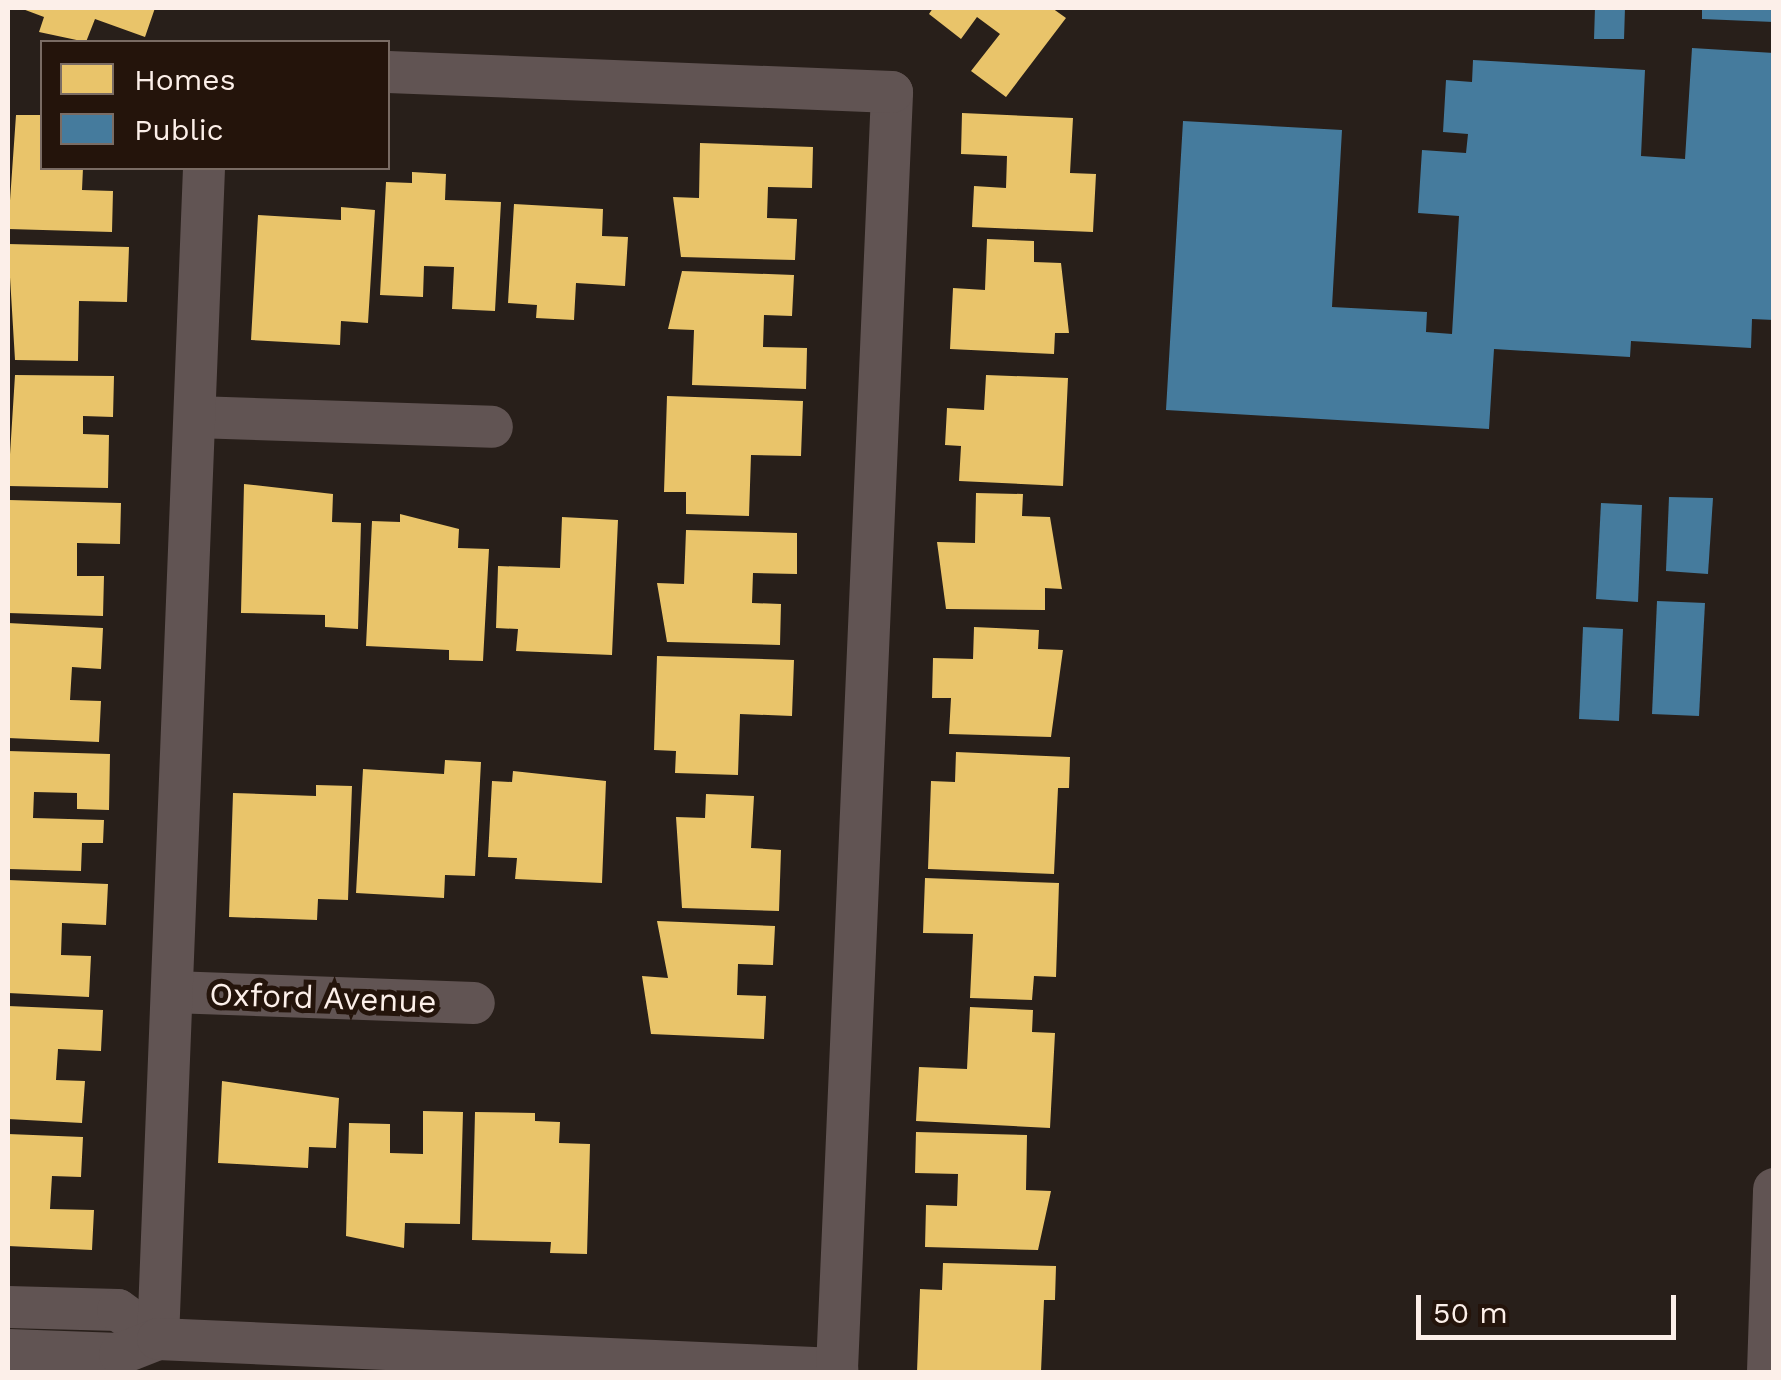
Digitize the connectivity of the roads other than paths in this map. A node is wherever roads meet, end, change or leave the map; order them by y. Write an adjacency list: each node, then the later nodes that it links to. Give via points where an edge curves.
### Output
1 (390, 72): 9 (street, via 892,92 837,1369)
2 (204, 170): 3 (street)
3 (195, 416): 4 (street); 5 (street)
4 (492, 428)
5 (172, 992): 6 (street, Oxford Avenue); 9 (street)
6 (474, 1004)
7 (1774, 1189): 11 (street)
8 (8, 1307): 9 (street, via 118,1310)
9 (158, 1339): 10 (street, via 120,1354)
10 (8, 1350)
11 (1768, 1372)

